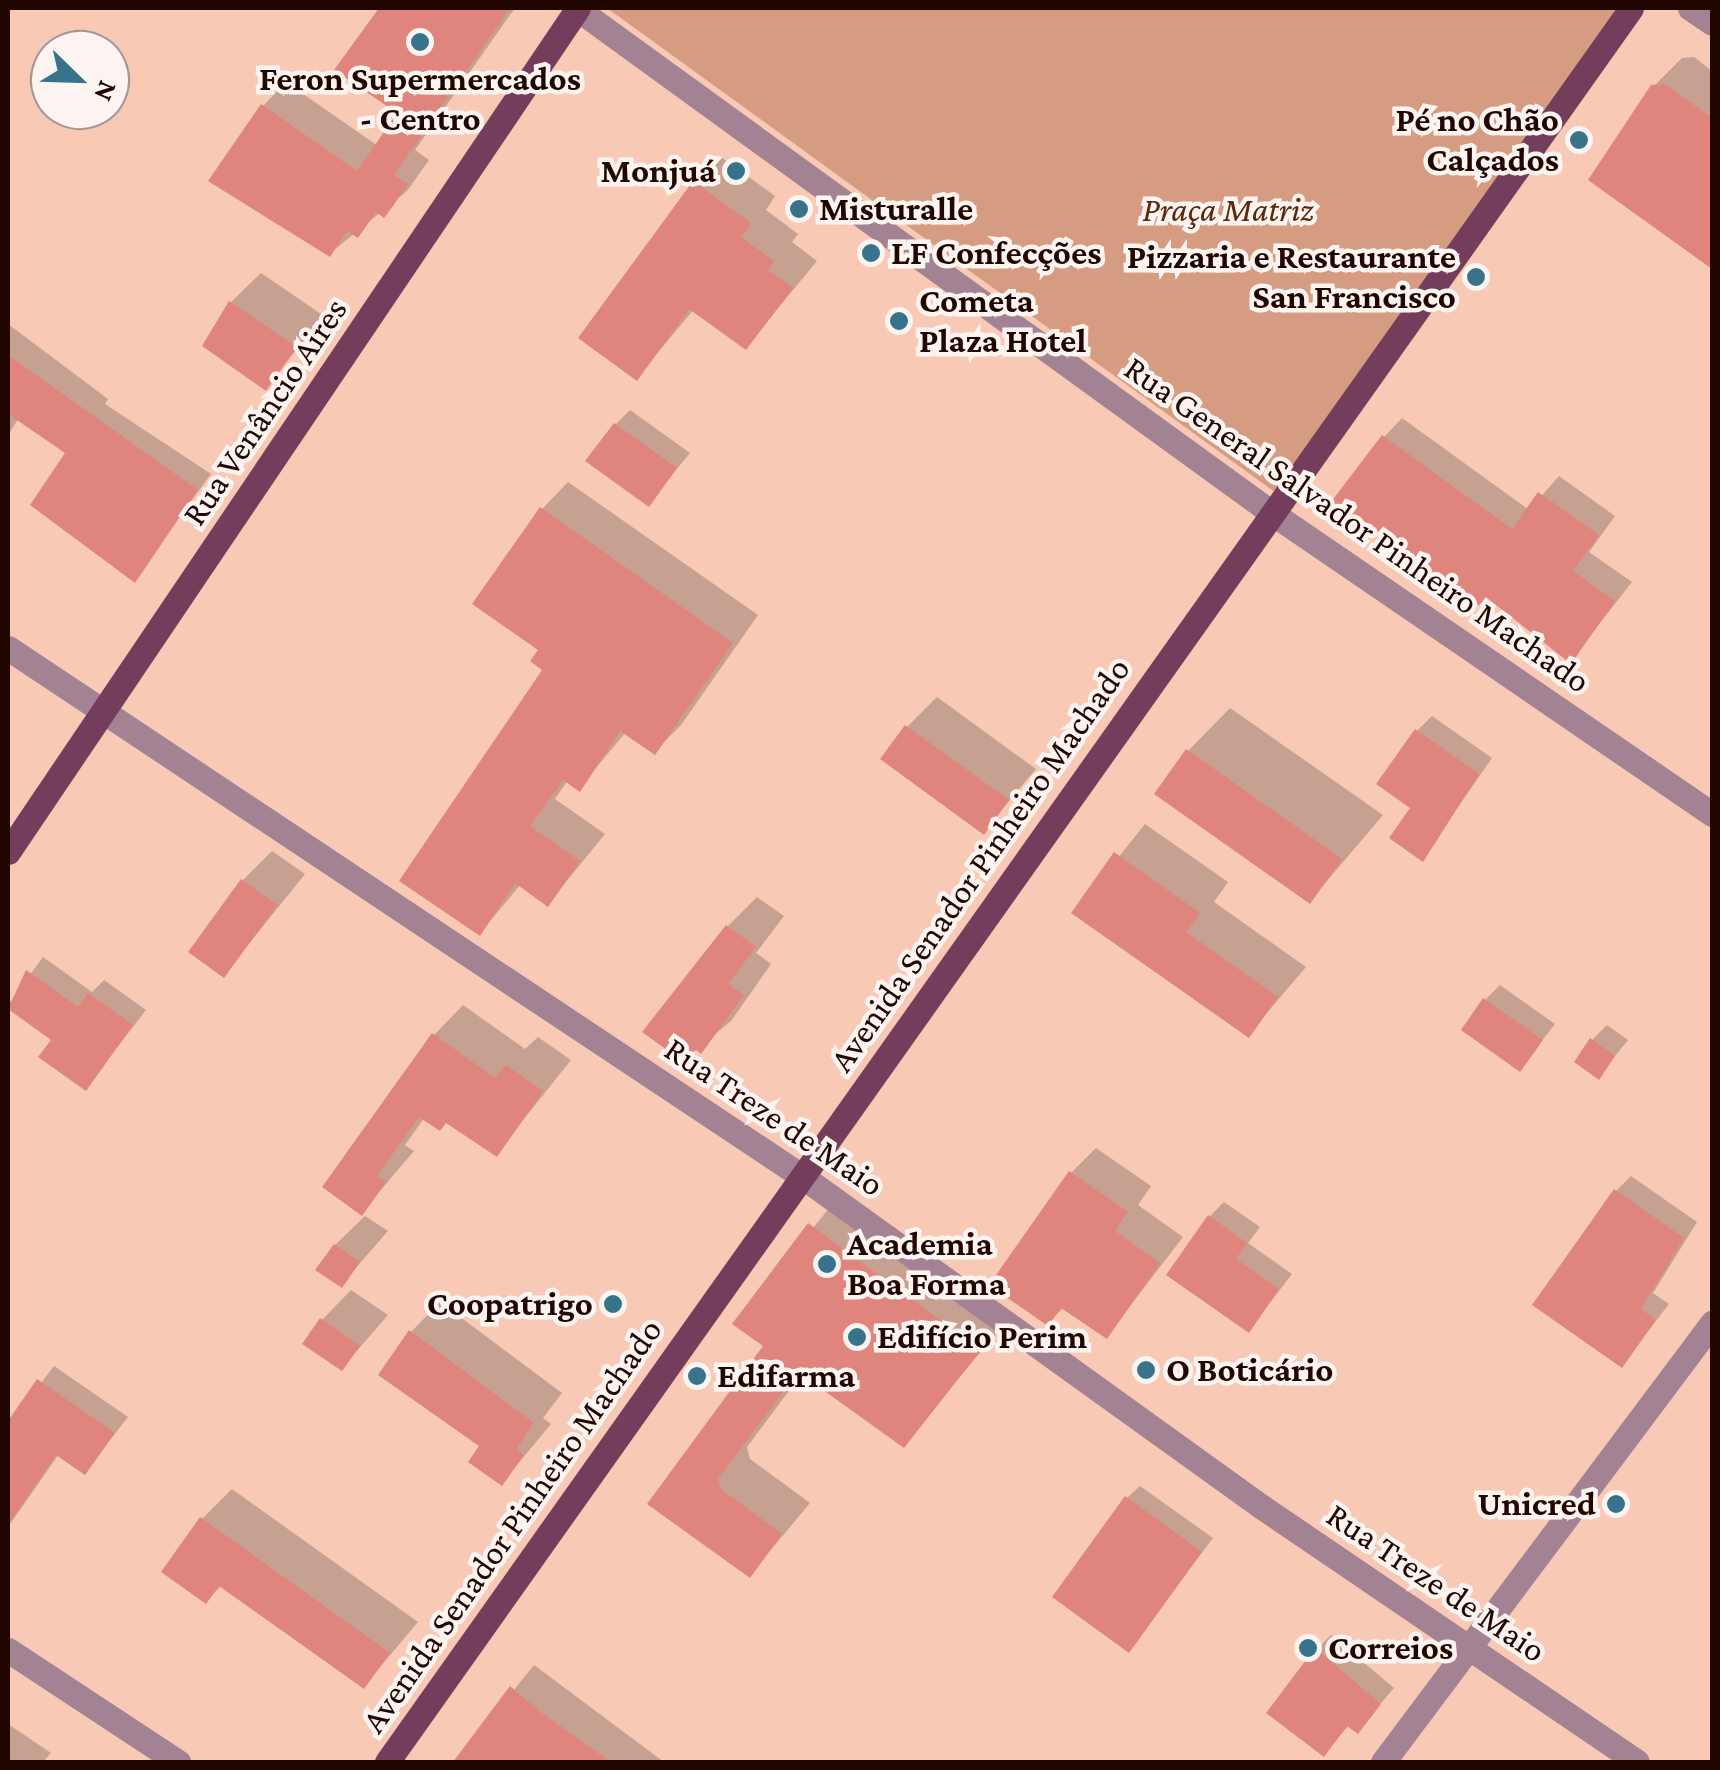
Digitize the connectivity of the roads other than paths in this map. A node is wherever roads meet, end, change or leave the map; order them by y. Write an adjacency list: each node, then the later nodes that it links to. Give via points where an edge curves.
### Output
1 (577, 8): 5 (street, Rua General Salvador Pinheiro Machado); 7 (main road, Rua Venâncio Aires)
2 (1631, 8): 5 (main road, Avenida Senador Pinheiro Machado)
3 (1690, 8): 4 (street)
4 (1712, 24)
5 (1272, 512): 8 (street, Rua General Salvador Pinheiro Machado); 10 (main road, Avenida Senador Pinheiro Machado)
6 (8, 648): 7 (street, Rua Treze de Maio)
7 (107, 711): 9 (main road, Rua Venâncio Aires); 10 (street, Rua Treze de Maio)
8 (1712, 814)
9 (8, 852)
10 (803, 1177): 12 (street, Rua Treze de Maio); 15 (main road, Avenida Senador Pinheiro Machado)
11 (1712, 1323): 12 (street)
12 (1469, 1648): 16 (street); 17 (street, Rua Treze de Maio)
13 (8, 1650): 14 (street)
14 (178, 1762)
15 (387, 1762)
16 (1384, 1762)
17 (1637, 1762)

